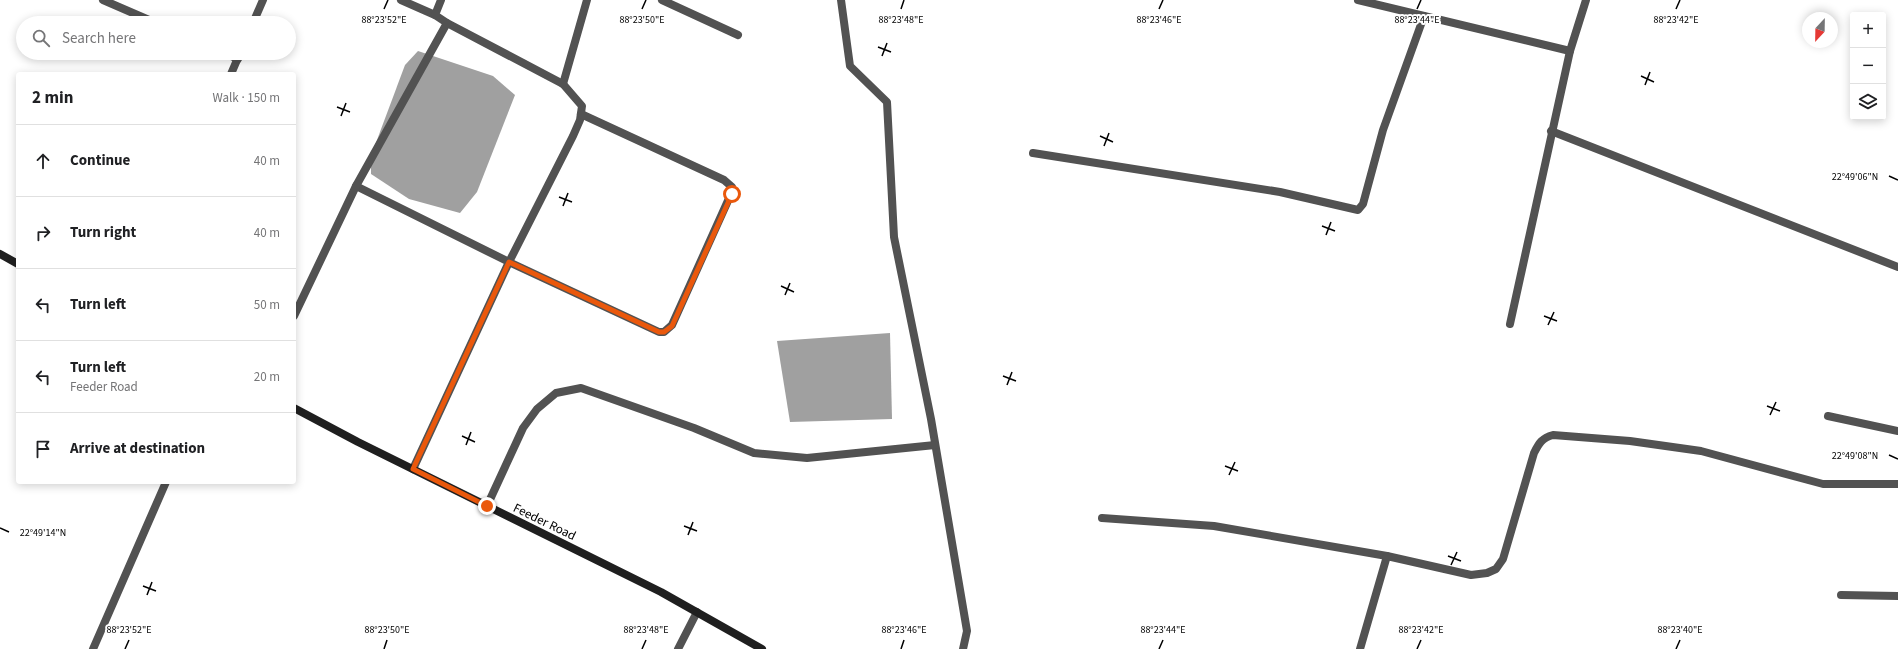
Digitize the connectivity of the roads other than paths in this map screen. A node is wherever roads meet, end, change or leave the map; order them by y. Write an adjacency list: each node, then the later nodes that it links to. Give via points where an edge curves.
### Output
1 (103, 0): 11 (street)
2 (263, 0): 12 (street)
3 (401, 0): 10 (street)
4 (441, 0): 10 (street)
5 (588, 0): 19 (street)
6 (662, 0): 15 (street)
7 (841, 0): 33 (street, via 850,66 887,102 894,237)
8 (1358, 0): 13 (street)
9 (1586, 0): 16 (street)
10 (434, 15): 14 (street)
11 (140, 16)
12 (256, 16)
13 (1424, 16): 16 (street); 22 (street, via 1383,130 1363,204 1358,210 1280,192)
14 (447, 23): 19 (street); 23 (street)
15 (738, 35)
16 (1570, 51): 21 (street)
17 (237, 60): 18 (street)
18 (232, 72)
19 (563, 84): 20 (street, via 582,106)
20 (581, 114): 25 (street, via 573,136); 25 (street, via 724,180 732,187 732,194 672,326 664,332 659,332)
21 (1552, 131): 27 (street); 29 (street)
22 (1032, 153)
23 (356, 186): 25 (street); 28 (street)
24 (0, 254): 26 (street)
25 (509, 262): 34 (street)
26 (16, 263)
27 (1898, 267)
28 (296, 312)
29 (1510, 324)
30 (296, 409): 34 (street, Feeder Road)
31 (1828, 416): 32 (street)
32 (1897, 429)
33 (935, 445): 37 (street, via 807,458 754,453 694,428 581,388 556,393 537,409 523,428); 46 (street, via 967,631)
34 (413, 469): 37 (street, Feeder Road)
35 (165, 484): 43 (street)
36 (1898, 484): 39 (street, via 1823,484 1701,451 1630,441 1553,435 1544,437 1534,453 1503,559 1496,569 1471,575)
37 (487, 506): 42 (street, Feeder Road, via 654,588)
38 (1102, 518): 39 (street, via 1214,526)
39 (1387, 556): 47 (street)
40 (1841, 595): 41 (street)
41 (1898, 596)
42 (697, 612): 44 (street); 45 (street, Feeder Road)
43 (93, 649)
44 (678, 649)
45 (762, 649)
46 (963, 649)
47 (1360, 649)

